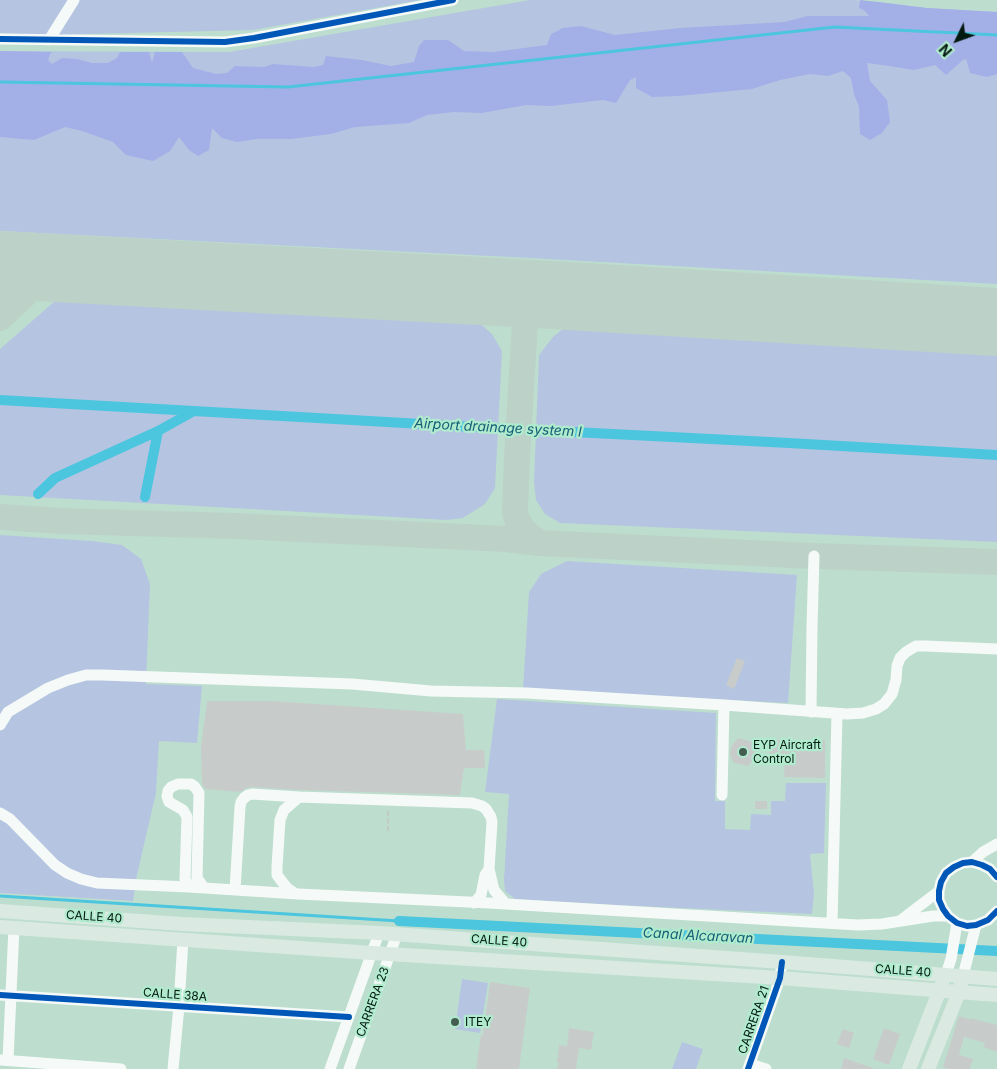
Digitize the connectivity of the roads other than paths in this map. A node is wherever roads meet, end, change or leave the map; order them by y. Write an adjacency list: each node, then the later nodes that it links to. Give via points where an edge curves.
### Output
1 (74, 0): 6 (street)
2 (410, 0): 4 (street)
3 (452, 0): 4 (street)
4 (425, 6): 6 (street, via 225,42)
5 (0, 39): 6 (street)
6 (48, 40)
7 (814, 556): 10 (street)
8 (997, 649): 12 (street, via 918,646 900,658 892,694 884,704 863,714)
9 (724, 705): 10 (street); 11 (street, via 342,683 86,675 48,688); 14 (street)
10 (811, 712): 12 (street)
11 (4, 714): 13 (street)
12 (837, 714): 34 (street)
13 (0, 725)
14 (722, 794)
15 (299, 797): 20 (street, via 472,803 482,806 490,813 492,822); 24 (street, via 252,794 241,802); 26 (street, via 284,810 280,820 277,867 280,879)
16 (0, 806): 17 (street)
17 (3, 815): 22 (street, via 55,864 81,879 96,883)
18 (997, 844): 19 (street)
19 (972, 862): 21 (street, via 990,869); 25 (street, via 963,863 946,873)
20 (489, 869): 27 (street, via 481,895); 28 (street, via 494,890)
21 (997, 876)
22 (189, 887): 23 (street); 23 (street, via 185,879 187,817 166,796 170,787 178,784 191,784 199,793 197,878)
23 (204, 888): 24 (street)
24 (235, 890): 26 (street)
25 (939, 891): 31 (street, via 943,909); 32 (street)
26 (298, 894): 27 (street)
27 (474, 903): 28 (street)
28 (506, 904): 34 (street)
29 (0, 911): 37 (main road, CALLE 40)
30 (997, 911): 33 (street)
31 (953, 920): 32 (street, via 933,916); 35 (street, via 967,926); 44 (street, via 954,944)
32 (899, 921): 34 (street, via 858,925)
33 (993, 921): 35 (street)
34 (832, 923)
35 (976, 925): 43 (street)
36 (7, 927): 39 (main road, CALLE 40); 49 (street)
37 (379, 933): 38 (main road, CALLE 40); 40 (street, CARRERA 23)
38 (397, 934): 41 (street, CARRERA 23); 42 (main road, CALLE 40)
39 (183, 939): 40 (main road, CALLE 40); 51 (street)
40 (372, 953): 41 (main road, CALLE 40); 52 (street, CARRERA 23)
41 (390, 954): 45 (main road, CALLE 40); 58 (street, CARRERA 23)
42 (782, 962): 44 (main road, CALLE 40); 45 (street, CARRERA 21)
43 (965, 970): 44 (main road, CALLE 40); 46 (main road, CALLE 40); 48 (main road)
44 (946, 974): 47 (main road)
45 (780, 978): 47 (main road, CALLE 40); 54 (street, CARRERA 21)
46 (997, 979)
47 (940, 991): 48 (main road, CALLE 40); 60 (main road)
48 (959, 992): 50 (main road, CALLE 40); 61 (main road)
49 (5, 995): 51 (street, CALLE 38A); 53 (street)
50 (997, 995)
51 (179, 1006): 52 (street, CALLE 38A); 56 (street)
52 (349, 1017): 57 (street, CARRERA 23)
53 (4, 1060): 55 (street)
54 (749, 1066): 59 (street)
55 (121, 1069)
56 (172, 1069)
57 (330, 1069)
58 (349, 1069)
59 (766, 1069)
60 (909, 1069)
61 (928, 1069)

